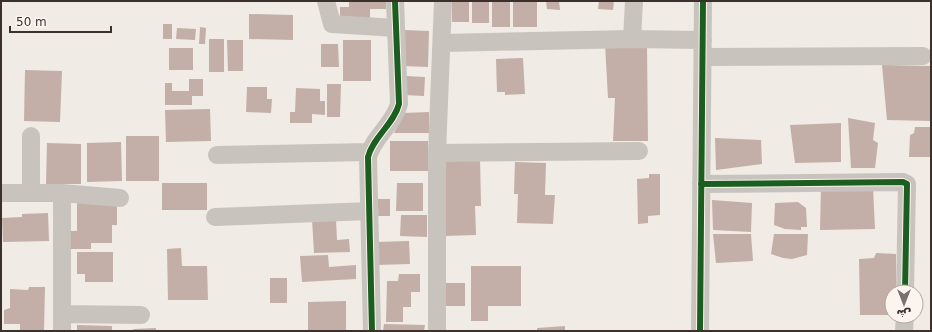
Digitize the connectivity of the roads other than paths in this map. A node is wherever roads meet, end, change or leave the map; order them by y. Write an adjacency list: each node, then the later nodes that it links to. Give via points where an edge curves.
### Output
1 (326, 1): 6 (street, via 332,24)
2 (395, 1): 6 (street)
3 (443, 1): 8 (street)
4 (634, 1): 7 (street)
5 (703, 1): 9 (street)
6 (396, 28): 13 (street, via 399,104)
7 (632, 39): 8 (street); 9 (street)
8 (443, 43): 14 (street)
9 (703, 49): 10 (street); 16 (street)
10 (923, 56)
11 (31, 136): 18 (street)
12 (639, 150): 14 (street)
13 (370, 152): 15 (street); 21 (street)
14 (437, 153): 27 (street)
15 (217, 155)
16 (701, 184): 23 (street, via 903,182 907,184); 28 (street)
17 (1, 193): 18 (street)
18 (31, 193): 19 (street)
19 (62, 193): 20 (street); 25 (street)
20 (120, 198)
21 (370, 211): 22 (street); 26 (street)
22 (215, 217)
23 (905, 284)
24 (141, 315): 25 (street)
25 (62, 323)
26 (372, 331)
27 (437, 331)
28 (700, 331)

